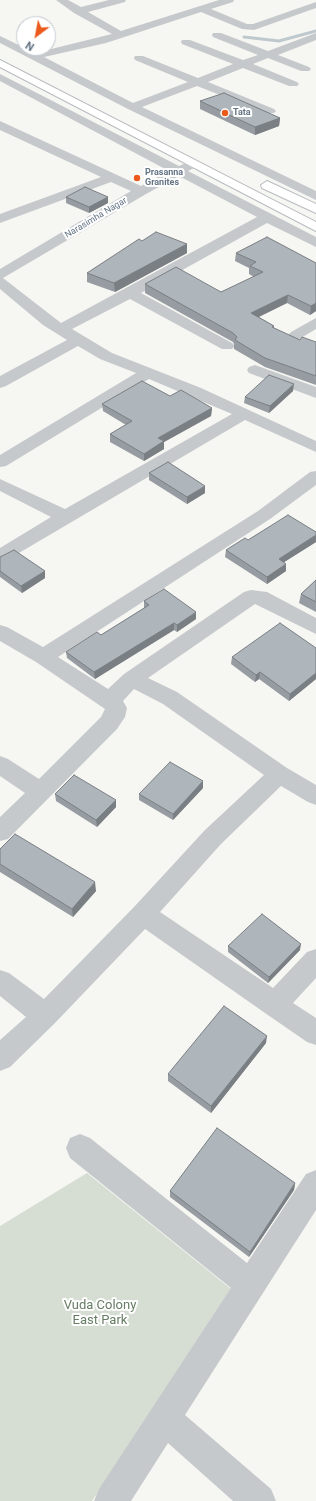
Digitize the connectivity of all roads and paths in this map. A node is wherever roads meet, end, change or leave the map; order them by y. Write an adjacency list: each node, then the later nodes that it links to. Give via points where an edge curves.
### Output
1 (61, 0): 6 (street)
2 (121, 0): 6 (street)
3 (229, 0): 5 (street)
4 (316, 5): 5 (street, via 254,27)
5 (201, 9): 8 (street)
6 (78, 11): 8 (street)
7 (217, 34): 15 (street)
8 (120, 35): 14 (street)
9 (316, 36): 15 (street)
10 (0, 39): 12 (street)
11 (186, 42): 19 (street)
12 (16, 47)
13 (0, 49): 34 (main road)
14 (56, 51)
15 (267, 54): 19 (street); 20 (street)
16 (35, 56): 26 (street)
17 (139, 58): 22 (street)
18 (0, 63): 29 (main road)
19 (243, 64): 22 (street); 23 (street)
20 (305, 69)
21 (0, 77): 24 (street)
22 (198, 82): 26 (street); 27 (street)
23 (293, 84)
24 (19, 87): 25 (street); 30 (street)
25 (6, 91)
26 (132, 107): 33 (street)
27 (270, 112)
28 (0, 125): 31 (street)
29 (194, 163): 30 (street, Narasimha Nagar); 37 (main road)
30 (180, 170): 32 (street, Narasimha Nagar); 35 (street)
31 (112, 177): 32 (street); 36 (street)
32 (141, 191): 40 (street, Narasimha Nagar)
33 (316, 196)
34 (316, 209)
35 (267, 218): 38 (street); 39 (street)
36 (0, 219)
37 (316, 227)
38 (256, 233): 42 (street); 43 (street)
39 (316, 243)
40 (0, 275)
41 (0, 282): 45 (street)
42 (130, 293): 43 (street); 45 (street)
43 (143, 300): 48 (street)
44 (316, 324): 46 (street)
45 (59, 330): 47 (street)
46 (296, 335)
47 (78, 340): 50 (street, via 106,356); 51 (street)
48 (227, 346)
49 (254, 370): 52 (street)
50 (149, 372): 53 (street); 55 (street)
51 (0, 383)
52 (316, 393)
53 (244, 414): 54 (street); 58 (street)
54 (316, 447)
55 (0, 462)
56 (316, 476): 62 (street, via 264,515)
57 (0, 484): 58 (street)
58 (65, 516): 59 (street)
59 (0, 556)
60 (316, 627): 63 (street, via 260,597 251,597)
61 (0, 632): 62 (street)
62 (43, 657): 64 (street)
63 (132, 679): 64 (street); 66 (street, via 170,698)
64 (110, 701): 67 (street, via 116,708 114,717)
65 (0, 765): 67 (street)
66 (279, 774): 68 (street); 70 (street, via 213,837)
67 (40, 791): 69 (street)
68 (316, 796)
69 (0, 832)
70 (143, 914): 73 (street); 74 (street)
71 (316, 960): 73 (street)
72 (0, 981): 74 (street)
73 (274, 1005): 75 (street)
74 (45, 1016): 76 (street)
75 (316, 1033)
76 (0, 1058)
77 (80, 1148): 79 (street)
78 (316, 1184): 79 (street)
79 (250, 1284): 80 (street)
80 (164, 1418): 81 (street); 82 (street)
81 (111, 1501)
82 (259, 1501)

